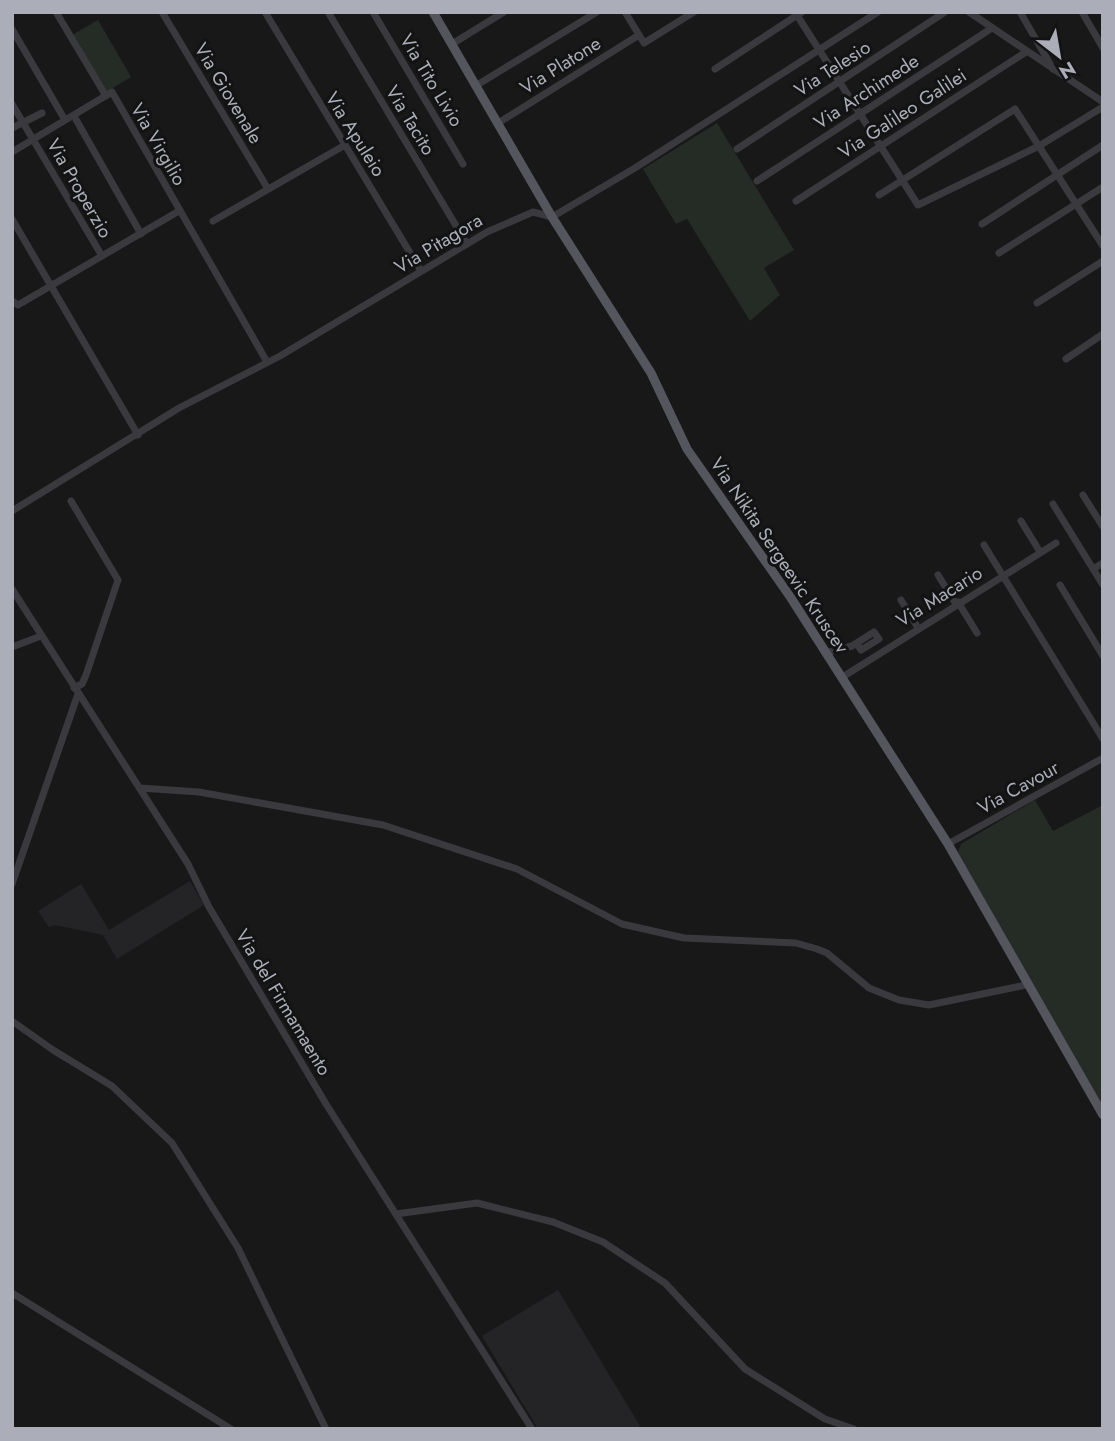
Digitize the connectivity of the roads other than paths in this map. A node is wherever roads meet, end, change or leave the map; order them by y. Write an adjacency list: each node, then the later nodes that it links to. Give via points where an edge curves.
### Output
1 (56, 12): 28 (street, Via Virgilio)
2 (162, 12): 51 (street, Via Giovenale)
3 (265, 12): 40 (street, Via Apuleio)
4 (328, 12): 61 (street, Via Tacito)
5 (373, 12): 46 (street, Via Tito Livio)
6 (433, 12): 20 (main road, Via Nikita Sergeevic Kruscev)
7 (504, 12): 20 (street)
8 (597, 12): 27 (street)
9 (625, 12): 19 (street)
10 (694, 12): 19 (street, via 644,43)
11 (878, 12): 22 (street)
12 (945, 12): 26 (street, Via Telesio)
13 (970, 12): 17 (street)
14 (1020, 12): 25 (street)
15 (1082, 12): 21 (street)
16 (798, 13): 22 (street); 24 (street)
17 (992, 28): 23 (street); 33 (street, Via Archimede)
18 (12, 29): 35 (street)
19 (639, 35): 37 (street, Via Platone)
20 (452, 44): 27 (main road, Via Nikita Sergeevic Kruscev)
21 (1103, 48)
22 (820, 51): 26 (street); 56 (street)
23 (1026, 52): 25 (street); 42 (street, Via Galileo Galilei)
24 (715, 69)
25 (1055, 73): 29 (street)
26 (839, 82): 33 (street); 44 (street, Via Telesio)
27 (477, 85): 37 (main road, Via Nikita Sergeevic Kruscev)
28 (109, 94): 34 (street); 55 (street, Via Virgilio)
29 (1103, 102)
30 (12, 104): 36 (street, Via Properzio)
31 (1103, 107): 43 (street)
32 (43, 113): 36 (street)
33 (859, 114): 42 (street); 48 (street, Via Archimede)
34 (74, 116): 35 (street); 60 (street)
35 (65, 120): 39 (street)
36 (23, 122): 38 (street); 39 (street, Via Properzio)
37 (498, 123): 56 (main road, Via Nikita Sergeevic Kruscev)
38 (12, 128)
39 (32, 137): 45 (street); 64 (street, Via Properzio)
40 (345, 145): 51 (street); 66 (street, Via Apuleio)
41 (1103, 145): 47 (street)
42 (880, 146): 49 (street); 53 (street, Via Galileo Galilei)
43 (1039, 146): 47 (street); 49 (street, via 918,205); 49 (street, via 1015,109)
44 (737, 149)
45 (12, 152)
46 (463, 164)
47 (1058, 175): 54 (street); 59 (street)
48 (757, 181)
49 (902, 181): 52 (street)
50 (1103, 187): 54 (street)
51 (268, 189): 58 (street)
52 (879, 195)
53 (796, 201)
54 (1076, 204): 62 (street); 63 (street)
55 (179, 211): 60 (street); 72 (street, Via Virgilio)
56 (552, 217): 61 (street, Via Pitagora, via 533,212 514,218); 97 (main road, Via Nikita Sergeevic Kruscev, via 651,373 687,449)
57 (12, 219): 67 (street)
58 (213, 220)
59 (982, 224)
60 (141, 234): 64 (street)
61 (467, 244): 66 (street, Via Pitagora)
62 (1103, 246)
63 (999, 253)
64 (102, 256): 67 (street)
65 (1103, 261): 69 (street)
66 (421, 271): 72 (street, Via Pitagora)
67 (51, 286): 68 (street, via 18,304); 73 (street)
68 (12, 301)
69 (1037, 303)
70 (1103, 334): 71 (street)
71 (1066, 359)
72 (267, 362): 73 (street, Via Pitagora)
73 (138, 435): 77 (street, Via Pitagora)
74 (1083, 495): 79 (street)
75 (71, 501): 100 (street, via 118,580 86,675)
76 (1053, 504): 84 (street)
77 (12, 511)
78 (1021, 521): 82 (street)
79 (1103, 527)
80 (1056, 543): 82 (street, Via Macario)
81 (984, 545): 86 (street)
82 (1040, 552): 86 (street, Via Macario)
83 (1103, 562): 84 (street)
84 (1093, 569): 88 (street)
85 (938, 575): 91 (street)
86 (1003, 575): 91 (street, Via Macario); 101 (street)
87 (1060, 585): 98 (street)
88 (1103, 585)
89 (12, 589): 94 (street, Via del Firmamaento)
90 (901, 600): 92 (street)
91 (957, 603): 92 (street, Via Macario); 93 (street)
92 (918, 628): 96 (street, Via Macario)
93 (976, 633)
94 (41, 636): 95 (street); 100 (street, Via del Firmamaento)
95 (12, 648)
96 (882, 652): 97 (street, via 876,641 861,650 857,643); 99 (street, Via Macario)
97 (825, 653): 99 (main road, Via Nikita Sergeevic Kruscev)
98 (1103, 656)
99 (841, 678): 104 (main road, Via Nikita Sergeevic Kruscev)
100 (76, 691): 103 (street, Via del Firmamaento); 105 (street)
101 (1103, 739)
102 (1103, 758): 104 (street, Via Cavour)
103 (140, 788): 106 (street, via 199,792 383,825 517,869 622,924 684,938 796,943 817,949 869,988 914,1004); 109 (street, Via del Firmamaento)
104 (948, 844): 106 (main road, Via Nikita Sergeevic Kruscev)
105 (12, 884)
106 (1026, 985): 108 (main road, Via Nikita Sergeevic Kruscev)
107 (12, 1021): 112 (street, via 113,1086 172,1143 248,1267)
108 (1103, 1115)
109 (396, 1214): 113 (street, Via del Firmamaento); 114 (street, via 477,1203 553,1222 603,1242 664,1283 745,1369 825,1419)
110 (12, 1293): 111 (street)
111 (230, 1429)
112 (326, 1429)
113 (532, 1429)
114 (853, 1429)

